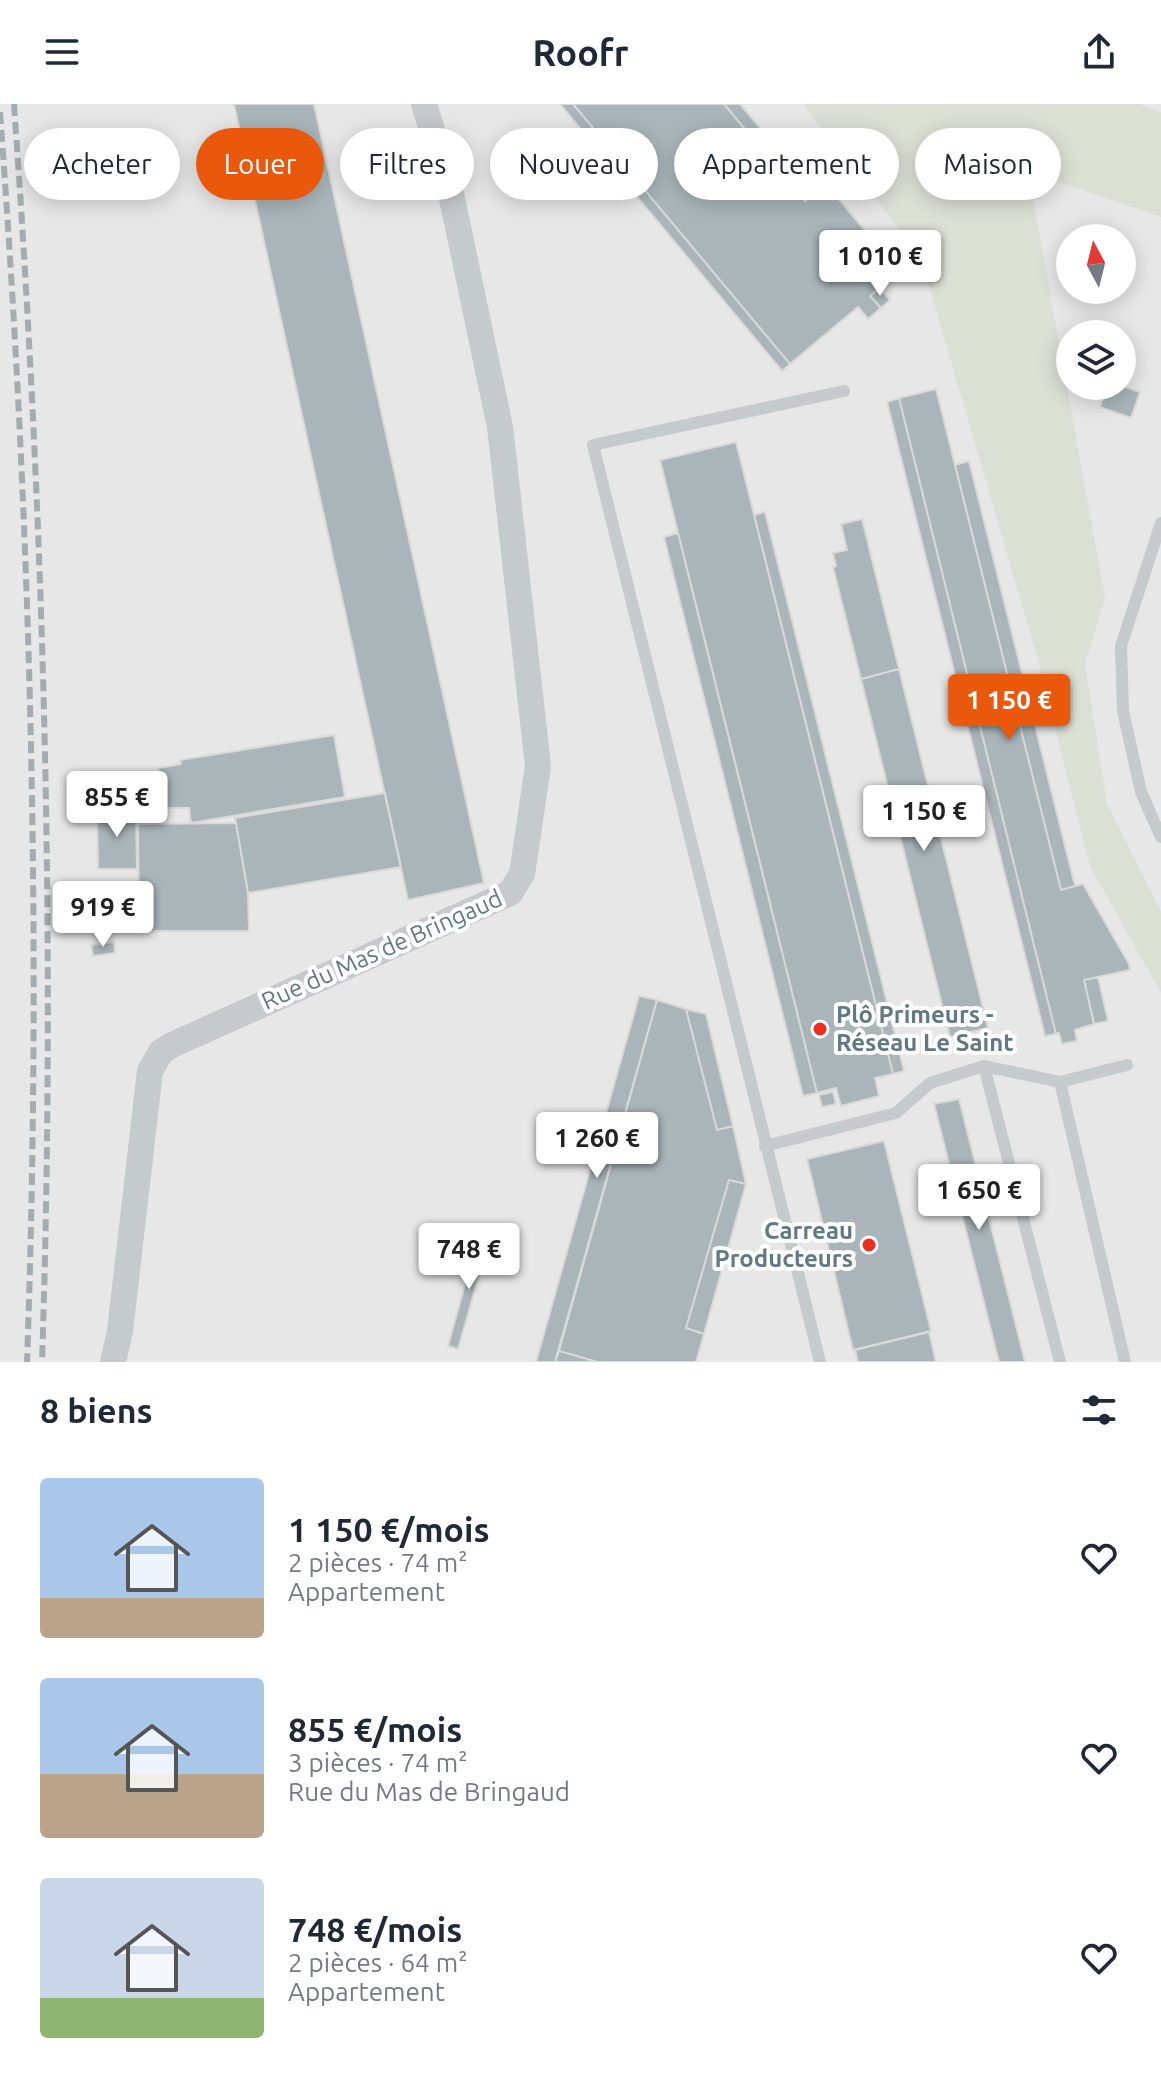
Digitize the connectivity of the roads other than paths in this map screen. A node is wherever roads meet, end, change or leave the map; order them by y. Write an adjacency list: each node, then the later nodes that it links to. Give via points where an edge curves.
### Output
1 (424, 104): 9 (street, Rue du Mas de Bringaud, via 450,189 500,427 538,766 522,874 510,893 161,1052 150,1071)
2 (844, 391): 8 (lane, via 593,445)
3 (1161, 523): 4 (lane, via 1121,646 1123,711 1141,792)
4 (1161, 837)
5 (1127, 1065): 7 (lane)
6 (984, 1066): 7 (lane); 8 (lane, via 930,1083 896,1113); 11 (lane)
7 (1060, 1082): 12 (lane)
8 (765, 1146): 10 (lane)
9 (113, 1362)
10 (820, 1362)
11 (1060, 1362)
12 (1125, 1362)

